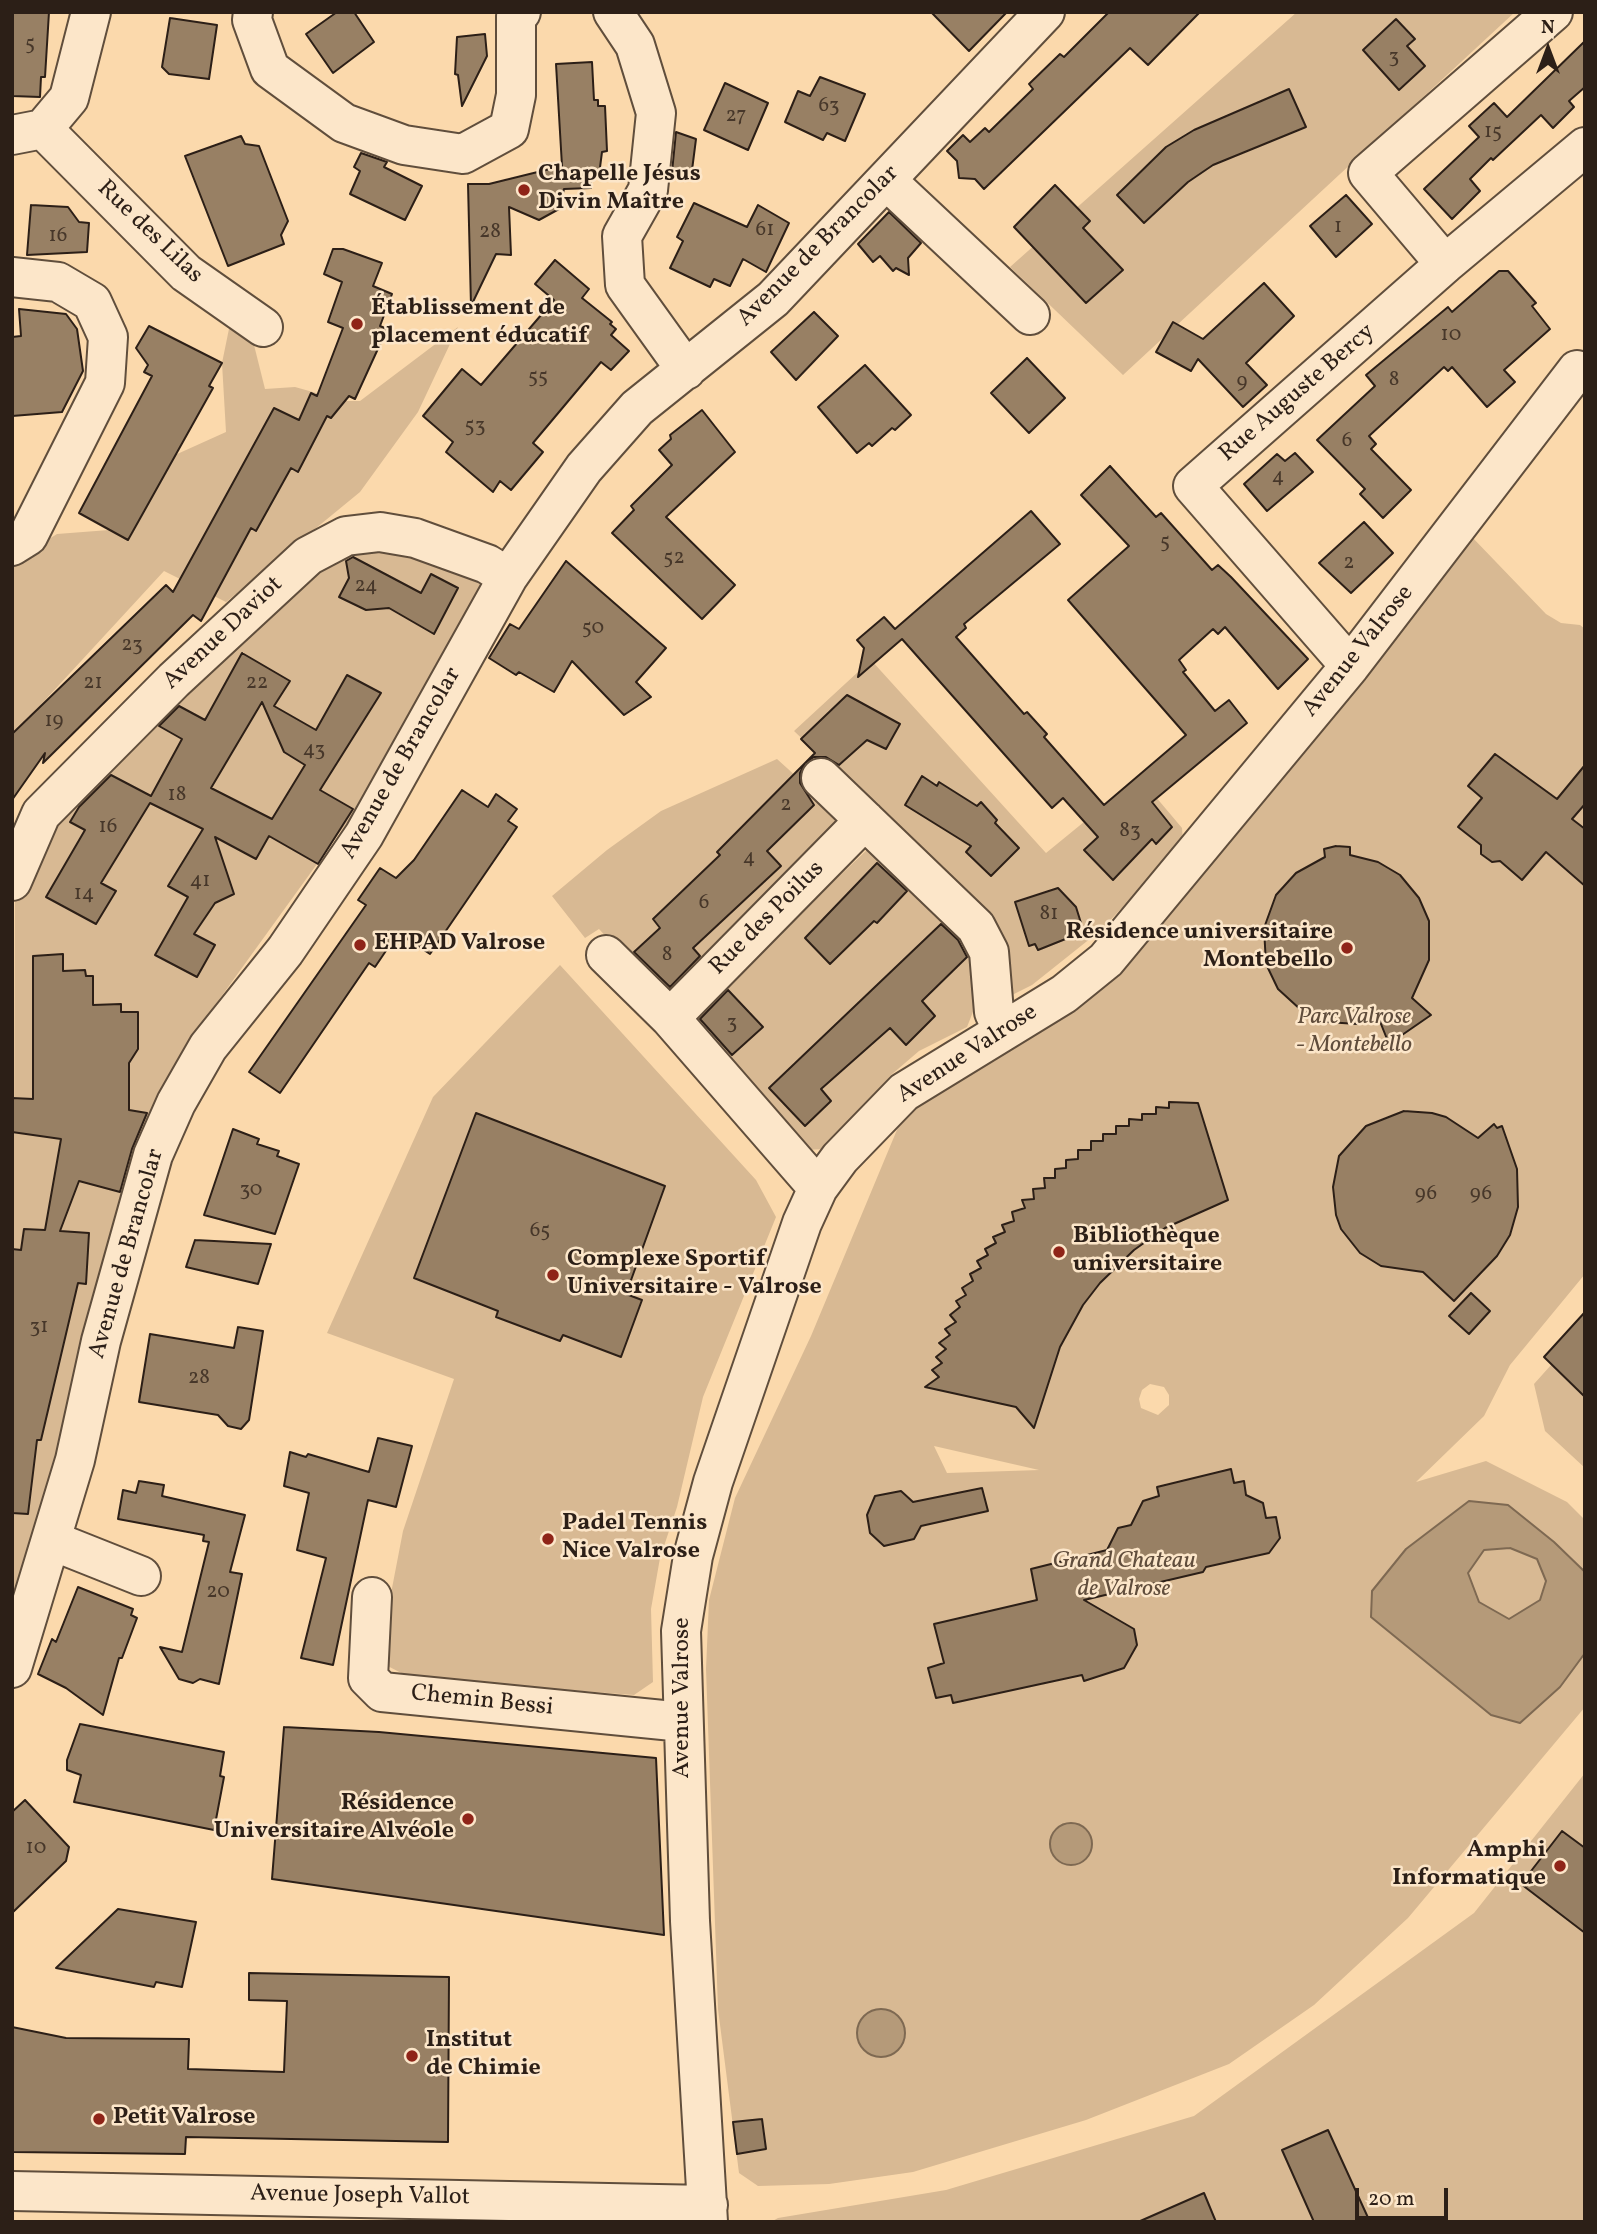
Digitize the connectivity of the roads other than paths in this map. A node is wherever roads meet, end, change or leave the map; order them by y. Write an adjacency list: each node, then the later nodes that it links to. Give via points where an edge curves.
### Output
1 (91, 12): 7 (street, Rue des Lilas, via 69,98)
2 (253, 12): 3 (street, via 270,69 344,123 404,145 463,154 509,130 516,95 516,16)
3 (521, 12)
4 (613, 12): 14 (street, via 635,45 656,113 648,190 622,236 625,285)
5 (1045, 12): 9 (street, Avenue de Brancolar)
6 (1553, 12): 10 (street, via 1368,173)
7 (27, 132): 13 (street, Rue des Lilas, via 186,273)
8 (1585, 147): 10 (street, Rue Auguste Bercy)
9 (886, 180): 12 (street); 14 (street, Avenue de Brancolar, via 773,299)
10 (1445, 264): 18 (street, Rue Auguste Bercy, via 1193,486)
11 (12, 277): 16 (street, via 58,282 92,302 108,337 105,383 28,536)
12 (1030, 315)
13 (263, 327)
14 (686, 370): 17 (street, Avenue de Brancolar, via 614,431)
15 (1582, 372): 18 (street, Avenue Valrose)
16 (12, 547)
17 (508, 577): 21 (street, Avenue Daviot, via 487,564 415,538 380,531 346,536 308,556 174,680 41,814); 26 (street, Avenue de Brancolar, via 364,835 285,951 208,1047 176,1103 153,1155 132,1223)
18 (1350, 666): 24 (street, Avenue Valrose, via 1106,960 1064,994)
19 (821, 778): 20 (street)
20 (865, 820): 23 (street, Rue des Poilus); 24 (street, via 976,928 989,952 994,1012)
21 (12, 881)
22 (606, 955): 23 (street)
23 (670, 1018): 25 (street)
24 (1003, 1031): 25 (street, Avenue Valrose, via 904,1092 867,1128)
25 (818, 1188): 30 (street, Avenue Valrose, via 713,1482 693,1556 681,1631)
26 (53, 1541): 27 (street); 29 (street, Avenue de Brancolar)
27 (141, 1576)
28 (372, 1597): 30 (street, Chemin Bessi, via 368,1678 382,1692)
29 (12, 1668)
30 (682, 1722): 32 (street, Avenue Valrose)
31 (12, 2191): 32 (street, Avenue Joseph Vallot)
32 (708, 2213)

